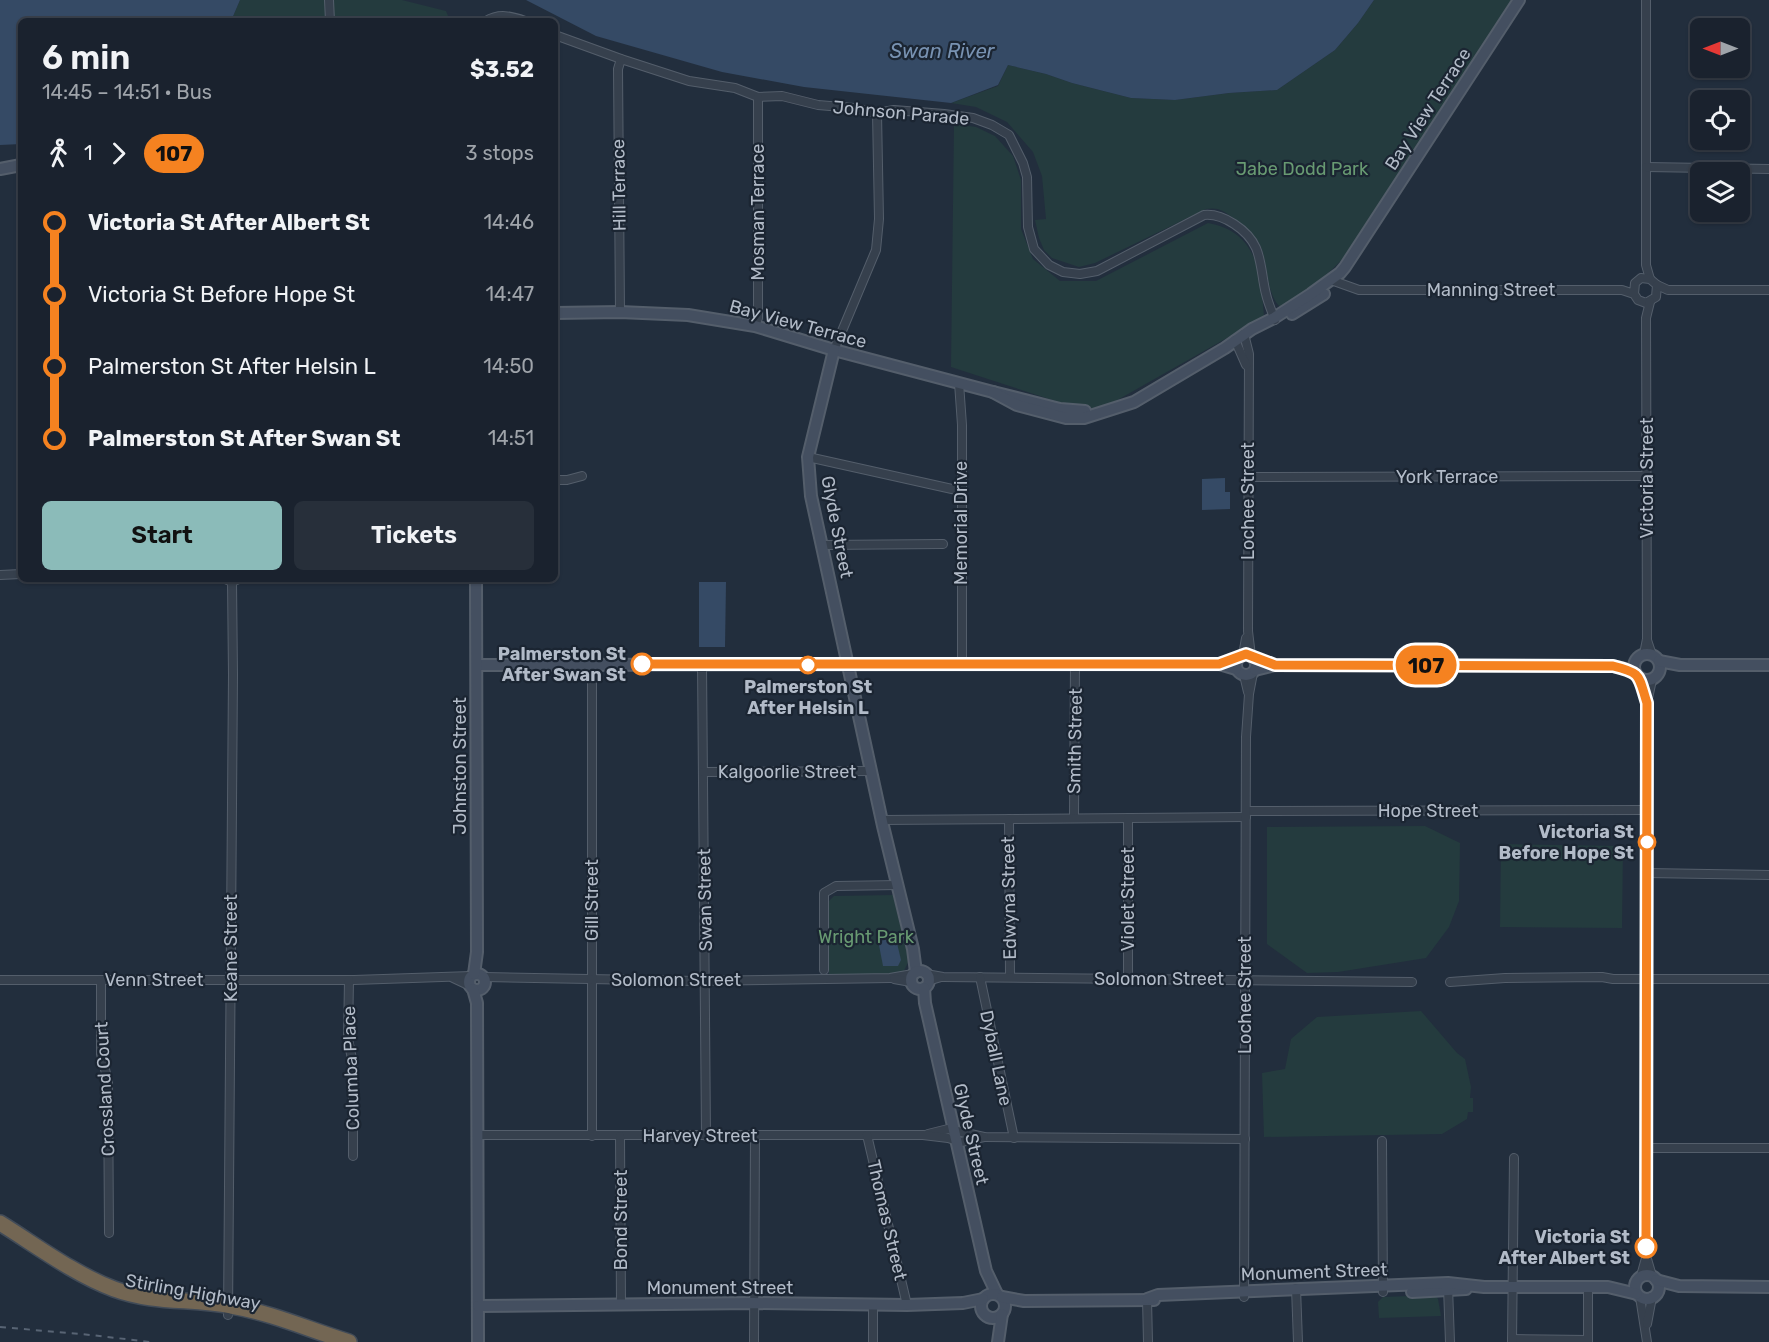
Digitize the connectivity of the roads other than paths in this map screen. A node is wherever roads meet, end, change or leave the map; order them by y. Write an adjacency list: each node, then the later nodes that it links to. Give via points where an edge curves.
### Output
1 (329, 0): 4 (street)
2 (1519, 0): 16 (street, Bay View Terrace)
3 (1646, 0): 12 (street)
4 (330, 18)
5 (492, 18): 6 (street, via 497,15)
6 (517, 18)
7 (558, 36): 8 (street, Johnson Parade)
8 (621, 59): 9 (street, Johnson Parade, via 689,81 746,91); 25 (street, Hill Terrace)
9 (758, 97): 10 (street, Johnson Parade, via 782,96); 29 (street, Mosman Terrace)
10 (877, 113): 27 (street, Johnson Parade, via 894,110 973,118 1009,135 1026,177 1031,242 1038,255 1062,272 1097,271 1203,215 1212,214 1231,222 1256,248 1266,296); 31 (street, Glyde Street, via 876,250)
11 (18, 166): 13 (street)
12 (1646, 166): 14 (street); 15 (street)
13 (1, 169)
14 (1769, 169)
15 (1646, 265): 17 (street); 18 (street)
16 (1337, 279): 20 (street, Manning Street, via 1359,290); 27 (street, Bay View Terrace)
17 (1650, 279): 18 (street); 19 (street)
18 (1638, 281): 20 (street, Manning Street); 23 (street)
19 (1657, 285): 21 (street); 24 (street, Victoria Street)
20 (1622, 290): 23 (street, Manning Street)
21 (1668, 290): 22 (street); 24 (street)
22 (1769, 290)
23 (1636, 297): 24 (street, Manning Street); 28 (street, Victoria Street)
24 (1653, 299): 28 (street, Victoria Street)
25 (620, 312): 26 (street, Bay View Terrace); 29 (street, Bay View Terrace, via 688,315)
26 (558, 313)
27 (1279, 318): 30 (street, Bay View Terrace)
28 (1646, 318): 35 (street, Victoria Street)
29 (755, 326): 31 (street, Bay View Terrace)
30 (1240, 340): 32 (street, Bay View Terrace, via 1134,402 1090,411 1060,409); 36 (street, Lochee Street, via 1249,354)
31 (834, 350): 32 (street, Bay View Terrace); 33 (street, Glyde Street)
32 (959, 383): 38 (street, Memorial Drive)
33 (808, 457): 38 (street); 40 (street, Glyde Street, via 811,496)
34 (582, 476): 37 (street)
35 (1647, 476): 36 (street, York Terrace); 45 (street, Victoria Street, via 1647,639)
36 (1248, 477): 51 (street, Lochee Street)
37 (558, 480)
38 (961, 491): 49 (street, Memorial Drive)
39 (943, 544): 40 (street)
40 (823, 545): 48 (street, Glyde Street)
41 (18, 574): 42 (street)
42 (0, 575)
43 (232, 582): 77 (street, Keane Street)
44 (476, 582): 52 (street, Johnston Street)
45 (1651, 663): 53 (street); 54 (street); 55 (street); 55 (street); 56 (street, Victoria Street)
46 (592, 664): 47 (street); 52 (street); 79 (street, Gill Street)
47 (702, 664): 48 (street); 58 (street, Swan Street)
48 (848, 664): 49 (street); 57 (street, Glyde Street)
49 (962, 664): 50 (street)
50 (1075, 664): 51 (street); 61 (street, Smith Street)
51 (1247, 664): 54 (street); 60 (street, Lochee Street)
52 (477, 665): 81 (street, Johnston Street)
53 (1769, 665)
54 (1613, 666): 55 (street)
55 (1637, 675): 56 (street, Victoria Street)
56 (1647, 703): 59 (street, Victoria Street)
57 (871, 771): 58 (street, Kalgoorlie Street); 64 (street, Glyde Street)
58 (703, 772): 82 (street, Swan Street)
59 (1647, 810): 60 (street, Hope Street); 65 (street, Victoria Street)
60 (1246, 814): 62 (street, Hope Street); 72 (street, Lochee Street)
61 (1074, 818): 62 (street, Hope Street); 63 (street, Hope Street)
62 (1128, 818): 80 (street, Violet Street)
63 (1008, 819): 64 (street, Hope Street); 69 (street, Edwyna Street)
64 (882, 820): 67 (street, Glyde Street)
65 (1647, 873): 66 (street); 73 (street, Victoria Street)
66 (1769, 875)
67 (898, 885): 68 (street, via 836,886 824,893); 71 (street, Glyde Street)
68 (824, 970)
69 (1010, 976): 70 (street, Solomon Street); 80 (street, Solomon Street)
70 (980, 977): 71 (street, Solomon Street); 92 (street, Dyball Lane)
71 (920, 979): 82 (street, Solomon Street); 91 (street, Glyde Street)
72 (1244, 979): 80 (street, Solomon Street); 83 (street, Solomon Street); 93 (street, Lochee Street)
73 (1646, 979): 74 (street); 84 (street, via 1505,978); 95 (street, Victoria Street)
74 (1769, 979)
75 (0, 980): 76 (street, Venn Street)
76 (101, 980): 77 (street, Venn Street); 101 (street, Crossland Court, via 101,1054 108,1080)
77 (231, 980): 78 (street, Venn Street); 121 (street, Keane Street)
78 (349, 980): 81 (street, Venn Street); 97 (street, Columba Place)
79 (592, 980): 81 (street, Solomon Street); 82 (street, Solomon Street); 87 (street, Gill Street)
80 (1128, 980)
81 (478, 981): 86 (street, Johnston Street)
82 (705, 981): 89 (street, Swan Street)
83 (1412, 982)
84 (1450, 982)
85 (867, 1135): 90 (street, Harvey Street); 91 (street, Harvey Street); 119 (street, Thomas Street)
86 (477, 1136): 87 (street, Harvey Street); 120 (street, Johnston Street)
87 (592, 1136): 88 (street, Harvey Street)
88 (620, 1136): 89 (street, Harvey Street); 118 (street, Bond Street)
89 (706, 1136): 90 (street, Harvey Street)
90 (755, 1136): 115 (street)
91 (955, 1136): 92 (street, Harvey Street, via 971,1141 984,1137); 117 (street, Glyde Street)
92 (1014, 1138): 93 (street, Harvey Street)
93 (1245, 1139): 111 (street, Lochee Street)
94 (1382, 1141): 109 (street)
95 (1646, 1148): 96 (street); 102 (street, Victoria Street)
96 (1769, 1149)
97 (353, 1156)
98 (1514, 1158): 105 (street)
99 (0, 1223): 121 (highway, Stirling Highway, via 90,1278 114,1288)
100 (0, 1233): 121 (highway, Stirling Highway, via 112,1298 160,1309)
101 (110, 1233)
102 (1647, 1278): 103 (street, Monument Street); 107 (street, Monument Street); 112 (street, via 1658,1287); 113 (street, via 1635,1287)
103 (1679, 1286): 108 (street, Monument Street); 112 (street, Monument Street)
104 (1448, 1287): 105 (street, Monument Street); 109 (street, Monument Street); 133 (street)
105 (1513, 1287): 106 (street, Monument Street); 123 (street)
106 (1588, 1287): 107 (street, Monument Street); 124 (street)
107 (1608, 1287): 113 (street, Monument Street)
108 (1769, 1287)
109 (1384, 1289): 110 (street, Monument Street)
110 (1296, 1291): 111 (street, Monument Street); 132 (street)
111 (1244, 1294): 114 (street, Monument Street, via 1158,1295)
112 (1654, 1295): 113 (street, via 1646,1299); 122 (street)
113 (1639, 1296): 122 (street)
114 (1147, 1299): 117 (street, Monument Street); 131 (street)
115 (753, 1303): 116 (street, Monument Street); 118 (street, Monument Street); 128 (street)
116 (873, 1304): 119 (street, Monument Street); 129 (street)
117 (993, 1304): 119 (street, Monument Street); 130 (street)
118 (621, 1305): 120 (street, Monument Street)
119 (907, 1305)
120 (478, 1306): 127 (street, Johnston Street)
121 (229, 1310): 125 (highway, Stirling Highway); 126 (highway, Stirling Highway, via 258,1311)
122 (1646, 1328): 134 (street)
123 (1512, 1340): 124 (street)
124 (1588, 1341)
125 (323, 1342)
126 (349, 1342)
127 (478, 1342)
128 (754, 1342)
129 (873, 1342)
130 (998, 1342)
131 (1148, 1342)
132 (1298, 1342)
133 (1450, 1342)
134 (1647, 1342)

